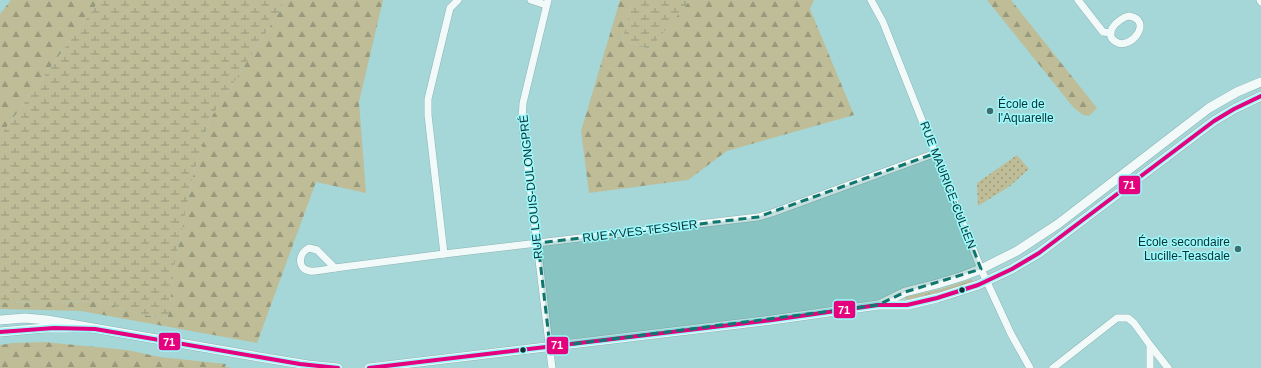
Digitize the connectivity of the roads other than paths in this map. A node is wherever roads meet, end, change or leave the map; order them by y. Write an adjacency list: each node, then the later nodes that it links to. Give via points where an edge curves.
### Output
1 (458, 0): 11 (street, via 450,8 428,99)
2 (531, 0): 5 (street, RUE LOUIS-DULONGPRÉ)
3 (871, 0): 9 (street, RUE MAURICE-CULLEN, via 883,22)
4 (1078, 0): 6 (street, via 1103,32)
5 (547, 2): 10 (street, RUE LOUIS-DULONGPRÉ, via 523,103 522,119)
6 (1111, 33): 6 (street, via 1114,40 1124,44 1138,35 1140,24 1136,18 1125,17 1113,26)
7 (1261, 82): 13 (street, via 1209,108 1041,236)
8 (1261, 96): 14 (street, via 1214,121 1046,249)
9 (936, 153): 10 (street, RUE YVES-TESSIER, via 758,217); 13 (street, RUE MAURICE-CULLEN)
10 (538, 243): 11 (street, RUE YVES-TESSIER); 20 (street, RUE LOUIS-DULONGPRÉ)
11 (444, 254): 12 (street, RUE YVES-TESSIER)
12 (335, 268): 12 (street, RUE YVES-TESSIER, via 317,250 309,248 301,255 302,266 307,270)
13 (981, 269): 14 (street, RUE MAURICE-CULLEN); 15 (street, via 947,282 905,292)
14 (987, 282): 15 (street, via 927,301 907,305); 25 (street, RUE MAURICE-CULLEN)
15 (878, 305): 20 (street)
16 (0, 320): 17 (street, via 40,319)
17 (95, 329): 18 (street, via 54,328); 21 (street)
18 (0, 332)
19 (1150, 345): 26 (street, via 1128,318 1117,318); 27 (street); 28 (street)
20 (550, 347): 23 (street); 24 (street, RUE LOUIS-DULONGPRÉ)
21 (317, 367): 22 (street)
22 (338, 368)
23 (369, 368)
24 (552, 368)
25 (1030, 368)
26 (1053, 368)
27 (1150, 368)
28 (1168, 368)

